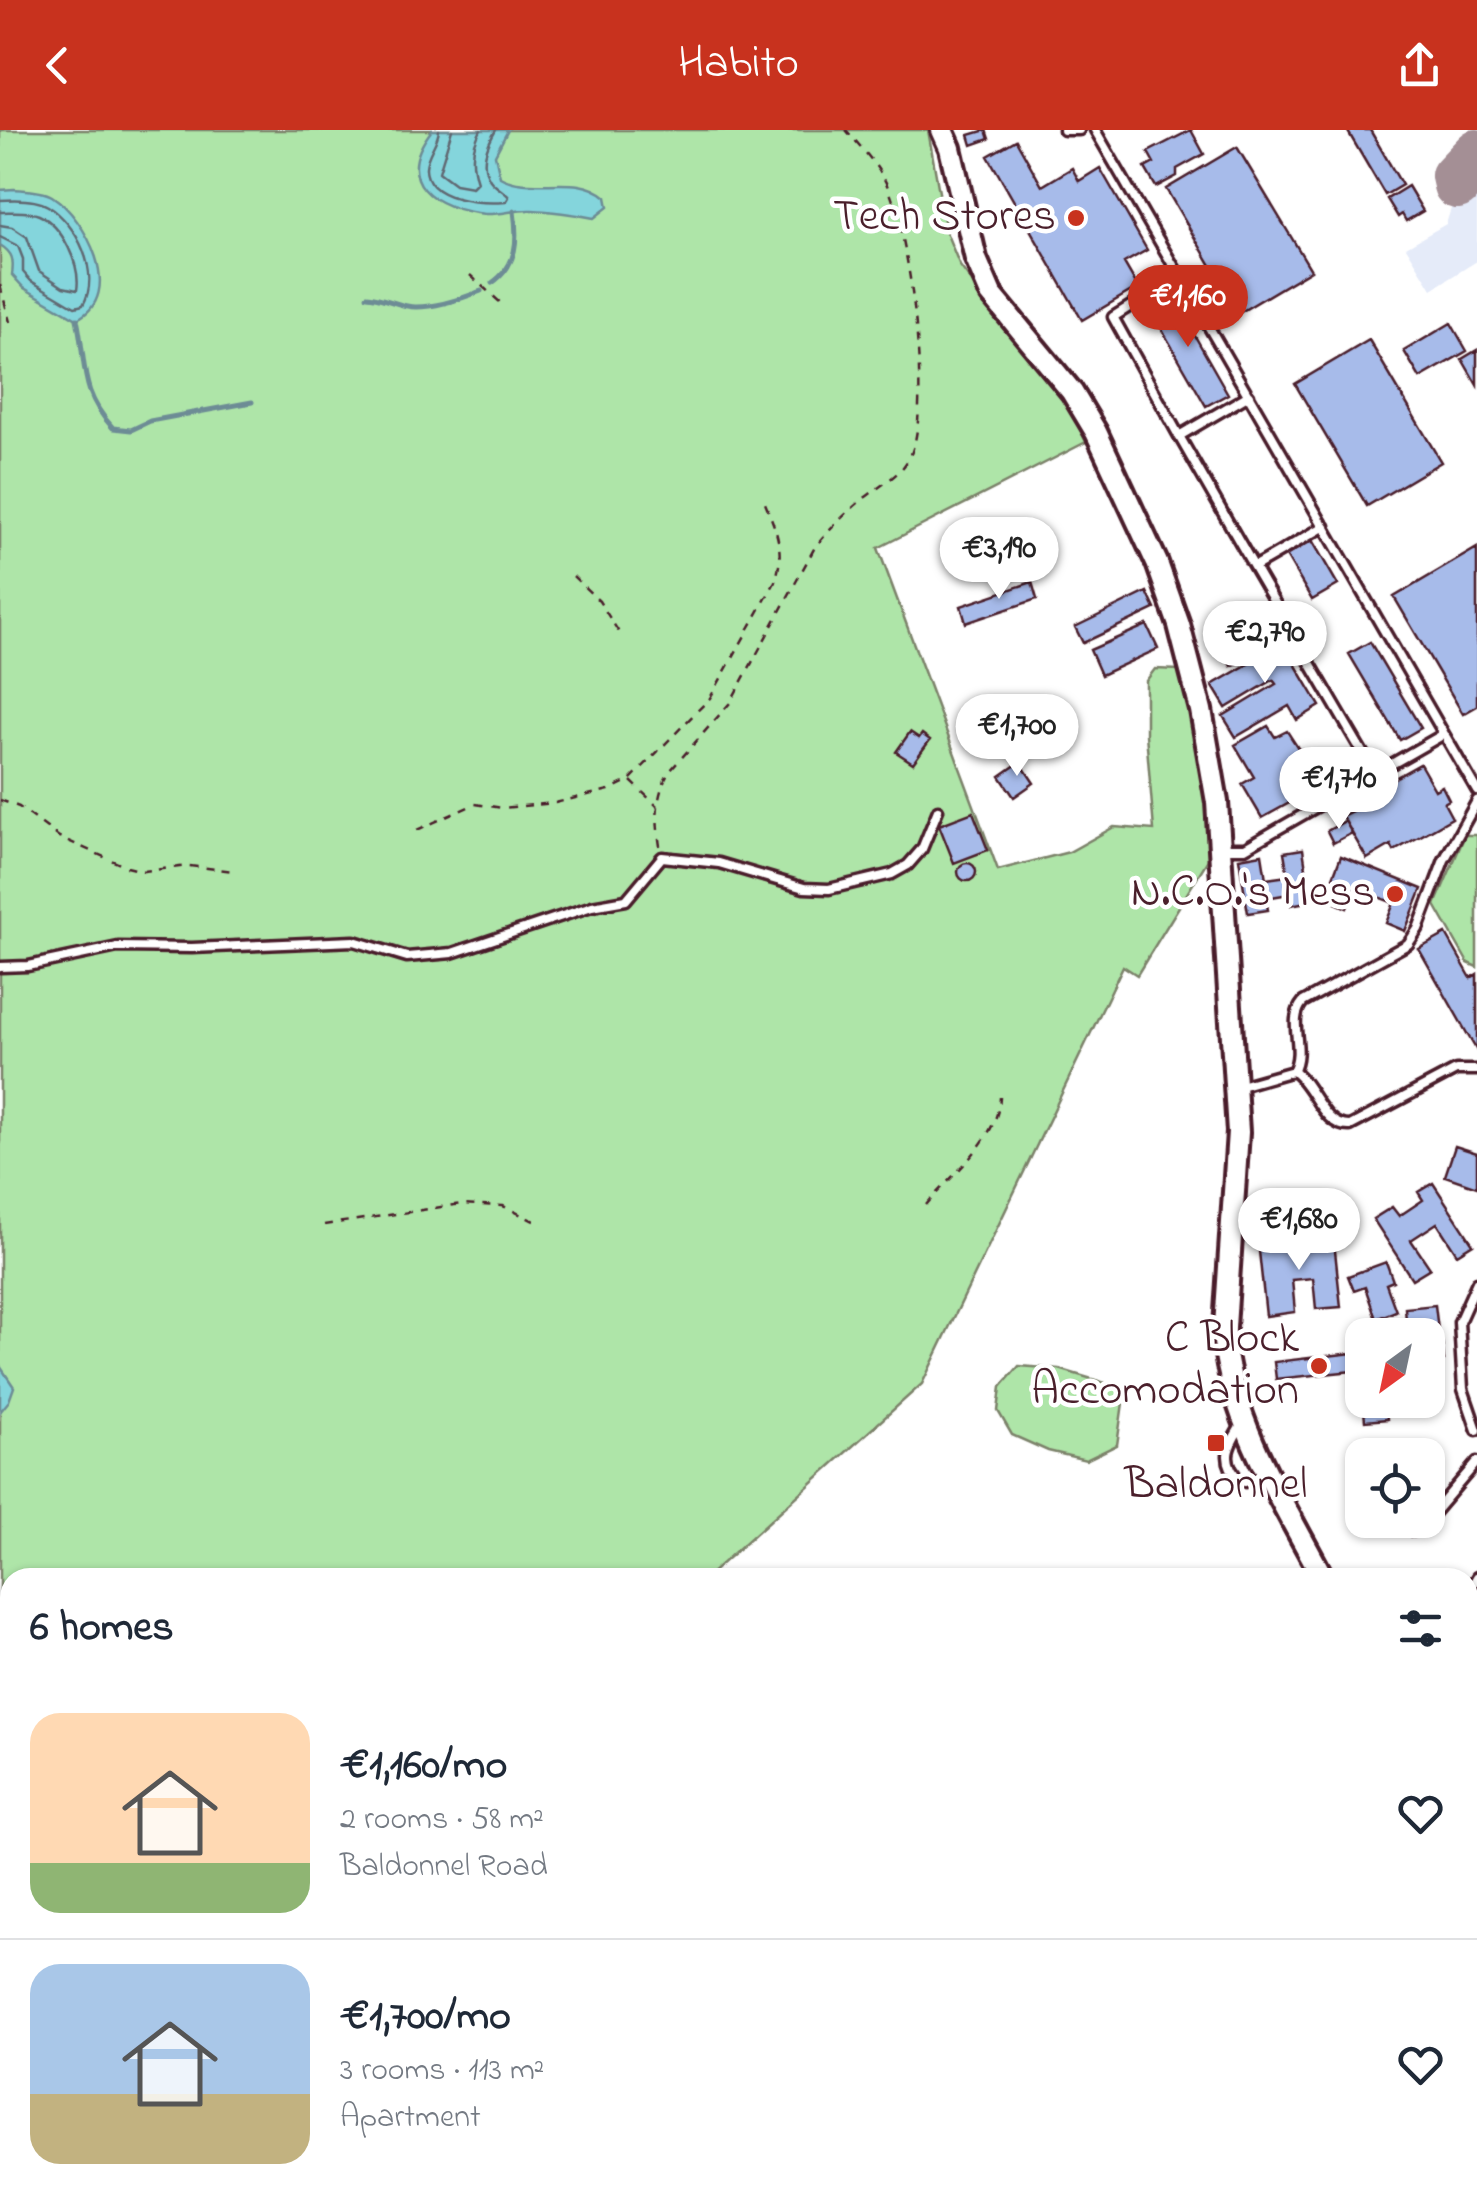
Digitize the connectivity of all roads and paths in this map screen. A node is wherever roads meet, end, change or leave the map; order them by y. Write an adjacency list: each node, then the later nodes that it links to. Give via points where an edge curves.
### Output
1 (846, 130): 24 (path, via 885,180 901,239 918,334 912,453 903,469 816,547 730,703 668,772)
2 (942, 130): 27 (street, via 976,259 992,294 1072,392 1157,563 1202,710)
3 (1064, 130): 4 (lane)
4 (1079, 130)
5 (1096, 130): 7 (lane)
6 (470, 275): 9 (path)
7 (1180, 275): 11 (lane); 12 (lane, via 1113,316)
8 (0, 285): 10 (path)
9 (503, 305)
10 (10, 322)
11 (1249, 396): 12 (lane); 14 (lane)
12 (1180, 436): 15 (lane)
13 (765, 503): 20 (path, via 780,540 774,584 710,698)
14 (1326, 526): 15 (lane); 18 (lane)
15 (1254, 567): 19 (lane)
16 (574, 576): 17 (path)
17 (620, 634)
18 (1444, 734): 19 (lane); 21 (lane)
19 (1375, 774): 27 (lane, via 1245,848)
20 (630, 780): 24 (path); 26 (path, via 554,803 476,804)
21 (1477, 790)
22 (0, 800): 29 (path, via 59,837 127,867)
23 (1477, 800): 32 (lane, via 1408,944 1297,1008)
24 (657, 806): 28 (path)
25 (938, 810): 28 (lane, via 922,850 908,865 829,889)
26 (416, 830)
27 (1220, 848): 33 (street)
28 (662, 857): 30 (lane, via 626,900 452,954 407,957 354,941 118,947)
29 (235, 871)
30 (0, 967)
31 (1477, 1070): 32 (lane, via 1456,1070 1350,1126 1334,1122)
32 (1294, 1071): 33 (lane)
33 (1236, 1088): 39 (street, via 1237,1185 1224,1342)
34 (1000, 1098): 35 (path, via 970,1157)
35 (926, 1204)
36 (534, 1221): 37 (path, via 503,1206 461,1204)
37 (324, 1225)
38 (1477, 1282): 40 (lane, via 1459,1322 1463,1389)
39 (1243, 1422): 42 (street); 42 (lane, via 1226,1458 1240,1481)
40 (1477, 1430)
41 (1477, 1462): 43 (lane)
42 (1268, 1474): 44 (street)
43 (1445, 1499)
44 (1318, 1568)

